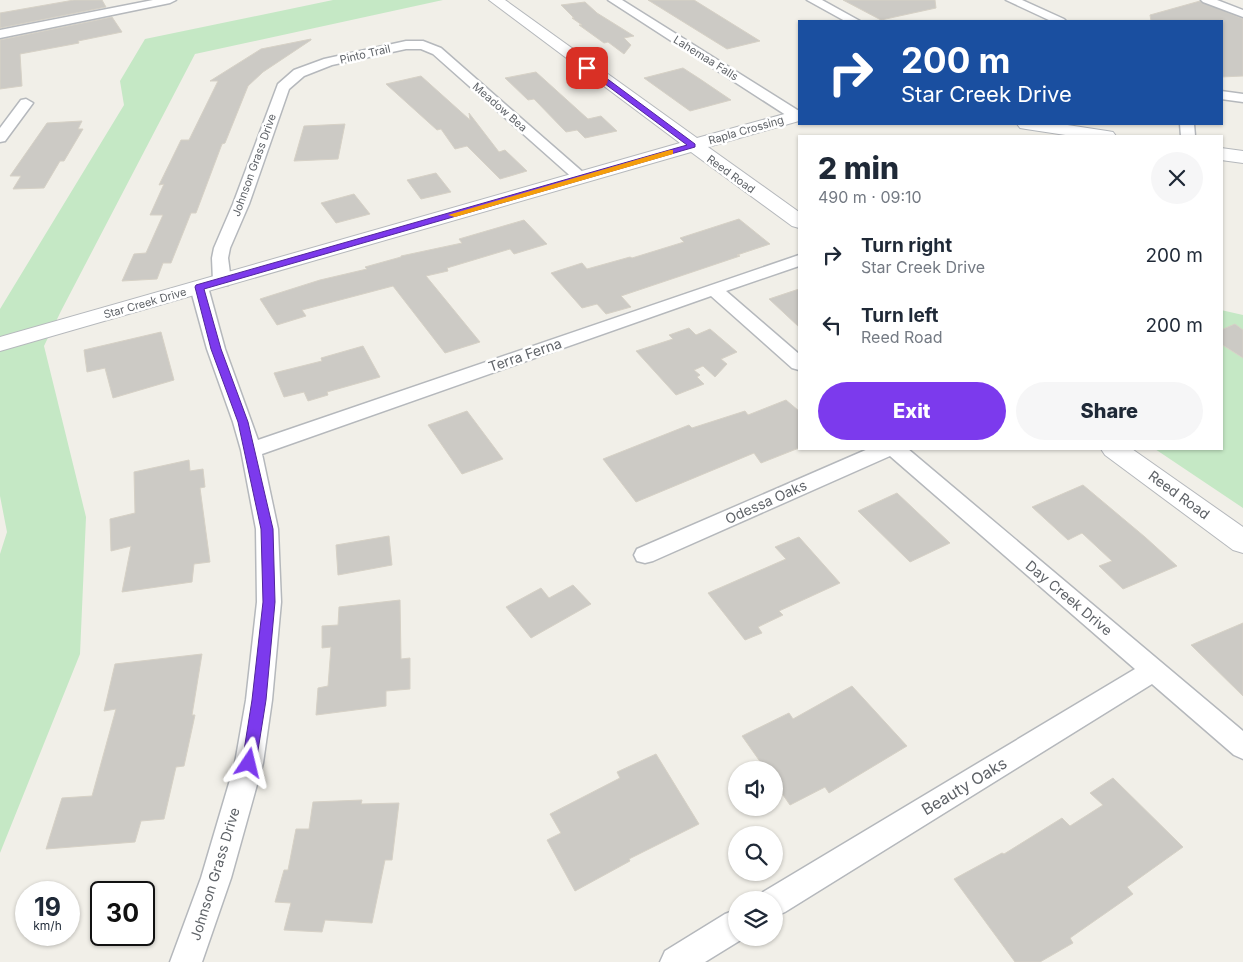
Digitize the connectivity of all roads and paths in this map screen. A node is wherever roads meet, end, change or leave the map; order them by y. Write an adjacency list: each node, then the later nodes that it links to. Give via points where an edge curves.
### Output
1 (170, 0): 10 (street)
2 (496, 0): 20 (street, Reed Road)
3 (614, 0): 16 (street, Lahemaa Falls)
4 (813, 0): 8 (street)
5 (1207, 0): 7 (street)
6 (1019, 1): 9 (street)
7 (1243, 14)
8 (852, 20)
9 (1058, 20)
10 (0, 34)
11 (416, 45): 12 (street, Pinto Trail, via 398,46); 23 (street, Meadow Bea, via 437,51)
12 (314, 66): 26 (street, Johnson Grass Drive, via 283,87 222,248)
13 (1223, 96): 14 (street)
14 (1243, 98)
15 (9, 106): 19 (street, via 26,103)
16 (798, 116): 20 (street, Rapla Crossing)
17 (1033, 125): 18 (street)
18 (1100, 135)
19 (0, 138)
20 (693, 146): 23 (street, Star Creek Drive); 24 (street, Reed Road)
21 (1223, 154): 22 (street)
22 (1243, 158)
23 (580, 177): 26 (street, Star Creek Drive)
24 (798, 221)
25 (798, 260): 28 (street, Terra Ferna)
26 (222, 281): 27 (street, Star Creek Drive)
27 (199, 287): 29 (street, Star Creek Drive); 31 (street, Johnson Grass Drive, via 216,349)
28 (713, 289): 30 (street); 31 (street, Terra Ferna)
29 (0, 344)
30 (798, 363)
31 (251, 450): 41 (street, Johnson Grass Drive, via 267,529 269,602 259,700 249,763 216,878)
32 (884, 450): 36 (street, Odessa Oaks)
33 (896, 450): 37 (street, Day Creek Drive)
34 (1115, 450): 35 (street, Reed Road)
35 (1243, 542)
36 (645, 555)
37 (1154, 670): 38 (street, Day Creek Drive); 39 (street, Beauty Oaks)
38 (1243, 747)
39 (783, 897)
40 (728, 930): 42 (street)
41 (186, 962)
42 (676, 962)

